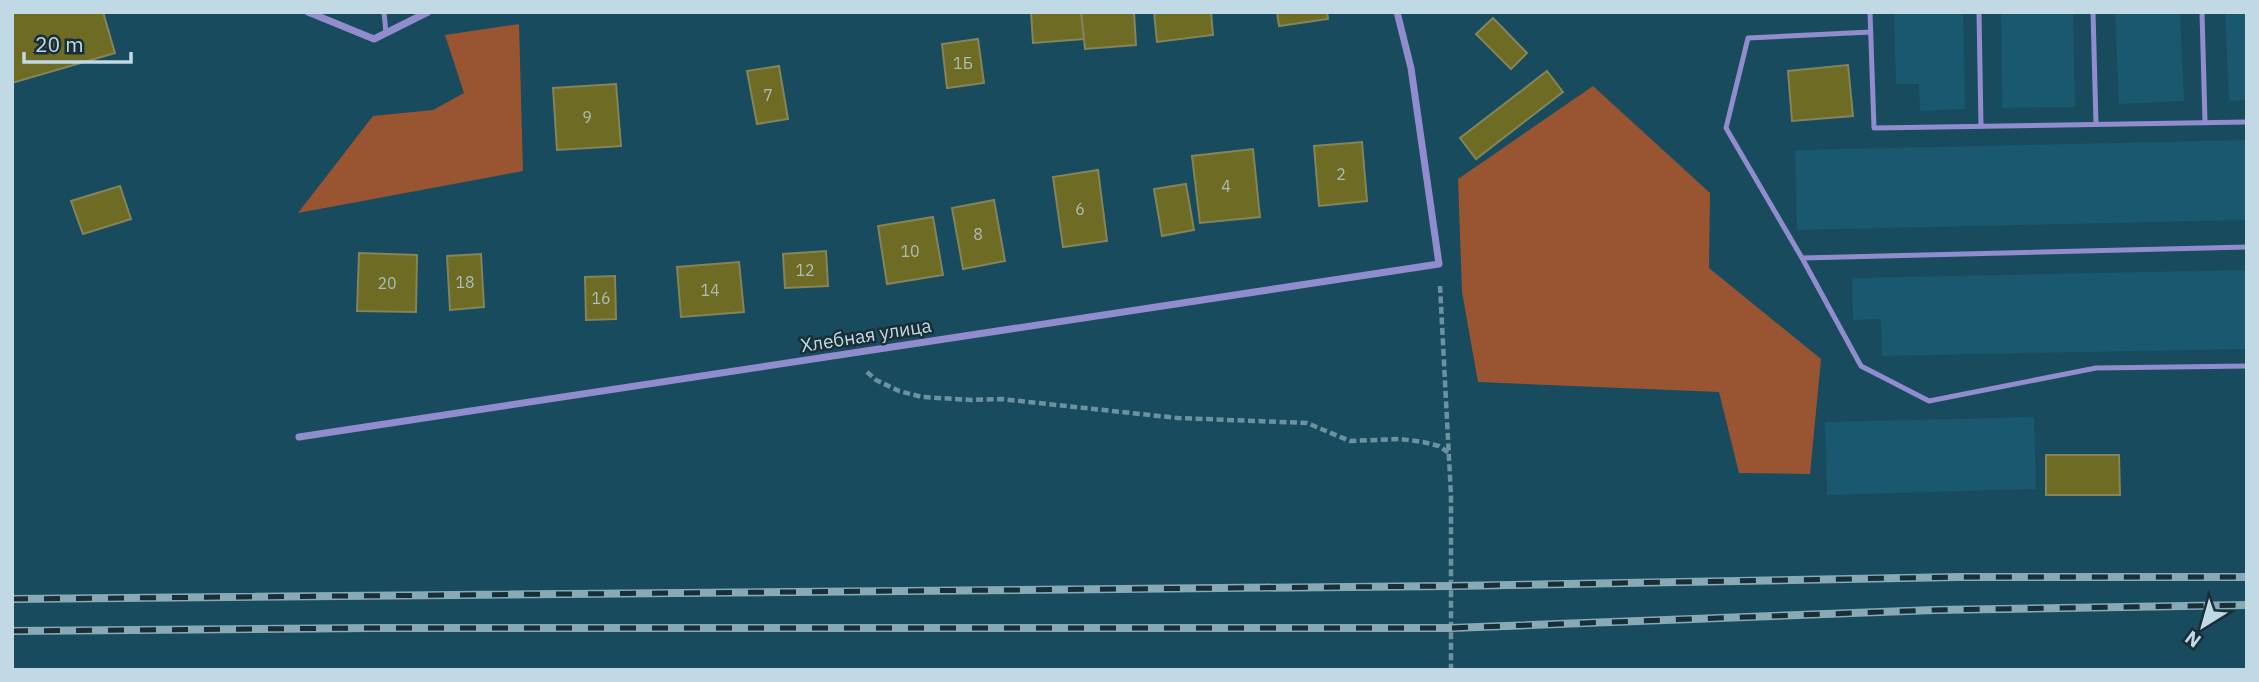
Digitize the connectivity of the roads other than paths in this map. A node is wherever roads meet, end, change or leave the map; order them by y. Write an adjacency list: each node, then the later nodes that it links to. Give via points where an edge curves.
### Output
1 (308, 12): 10 (street, via 374,39)
2 (384, 12): 10 (lane)
3 (428, 12): 10 (street)
4 (1397, 12): 18 (street, Хлебная улица, via 1411,68 1439,264)
5 (1870, 12): 9 (lane)
6 (1979, 12): 14 (lane)
7 (2093, 12): 13 (lane)
8 (2202, 12): 12 (lane)
9 (1871, 32): 14 (lane, via 1874,128); 16 (lane, via 1748,38 1726,128)
10 (386, 33)
11 (2247, 121): 12 (lane)
12 (2204, 122): 13 (lane)
13 (2096, 124): 14 (lane)
14 (1981, 126)
15 (2247, 247): 16 (lane)
16 (1802, 258): 17 (lane, via 1861,366 1929,401 2096,368)
17 (2247, 366)
18 (299, 437)

